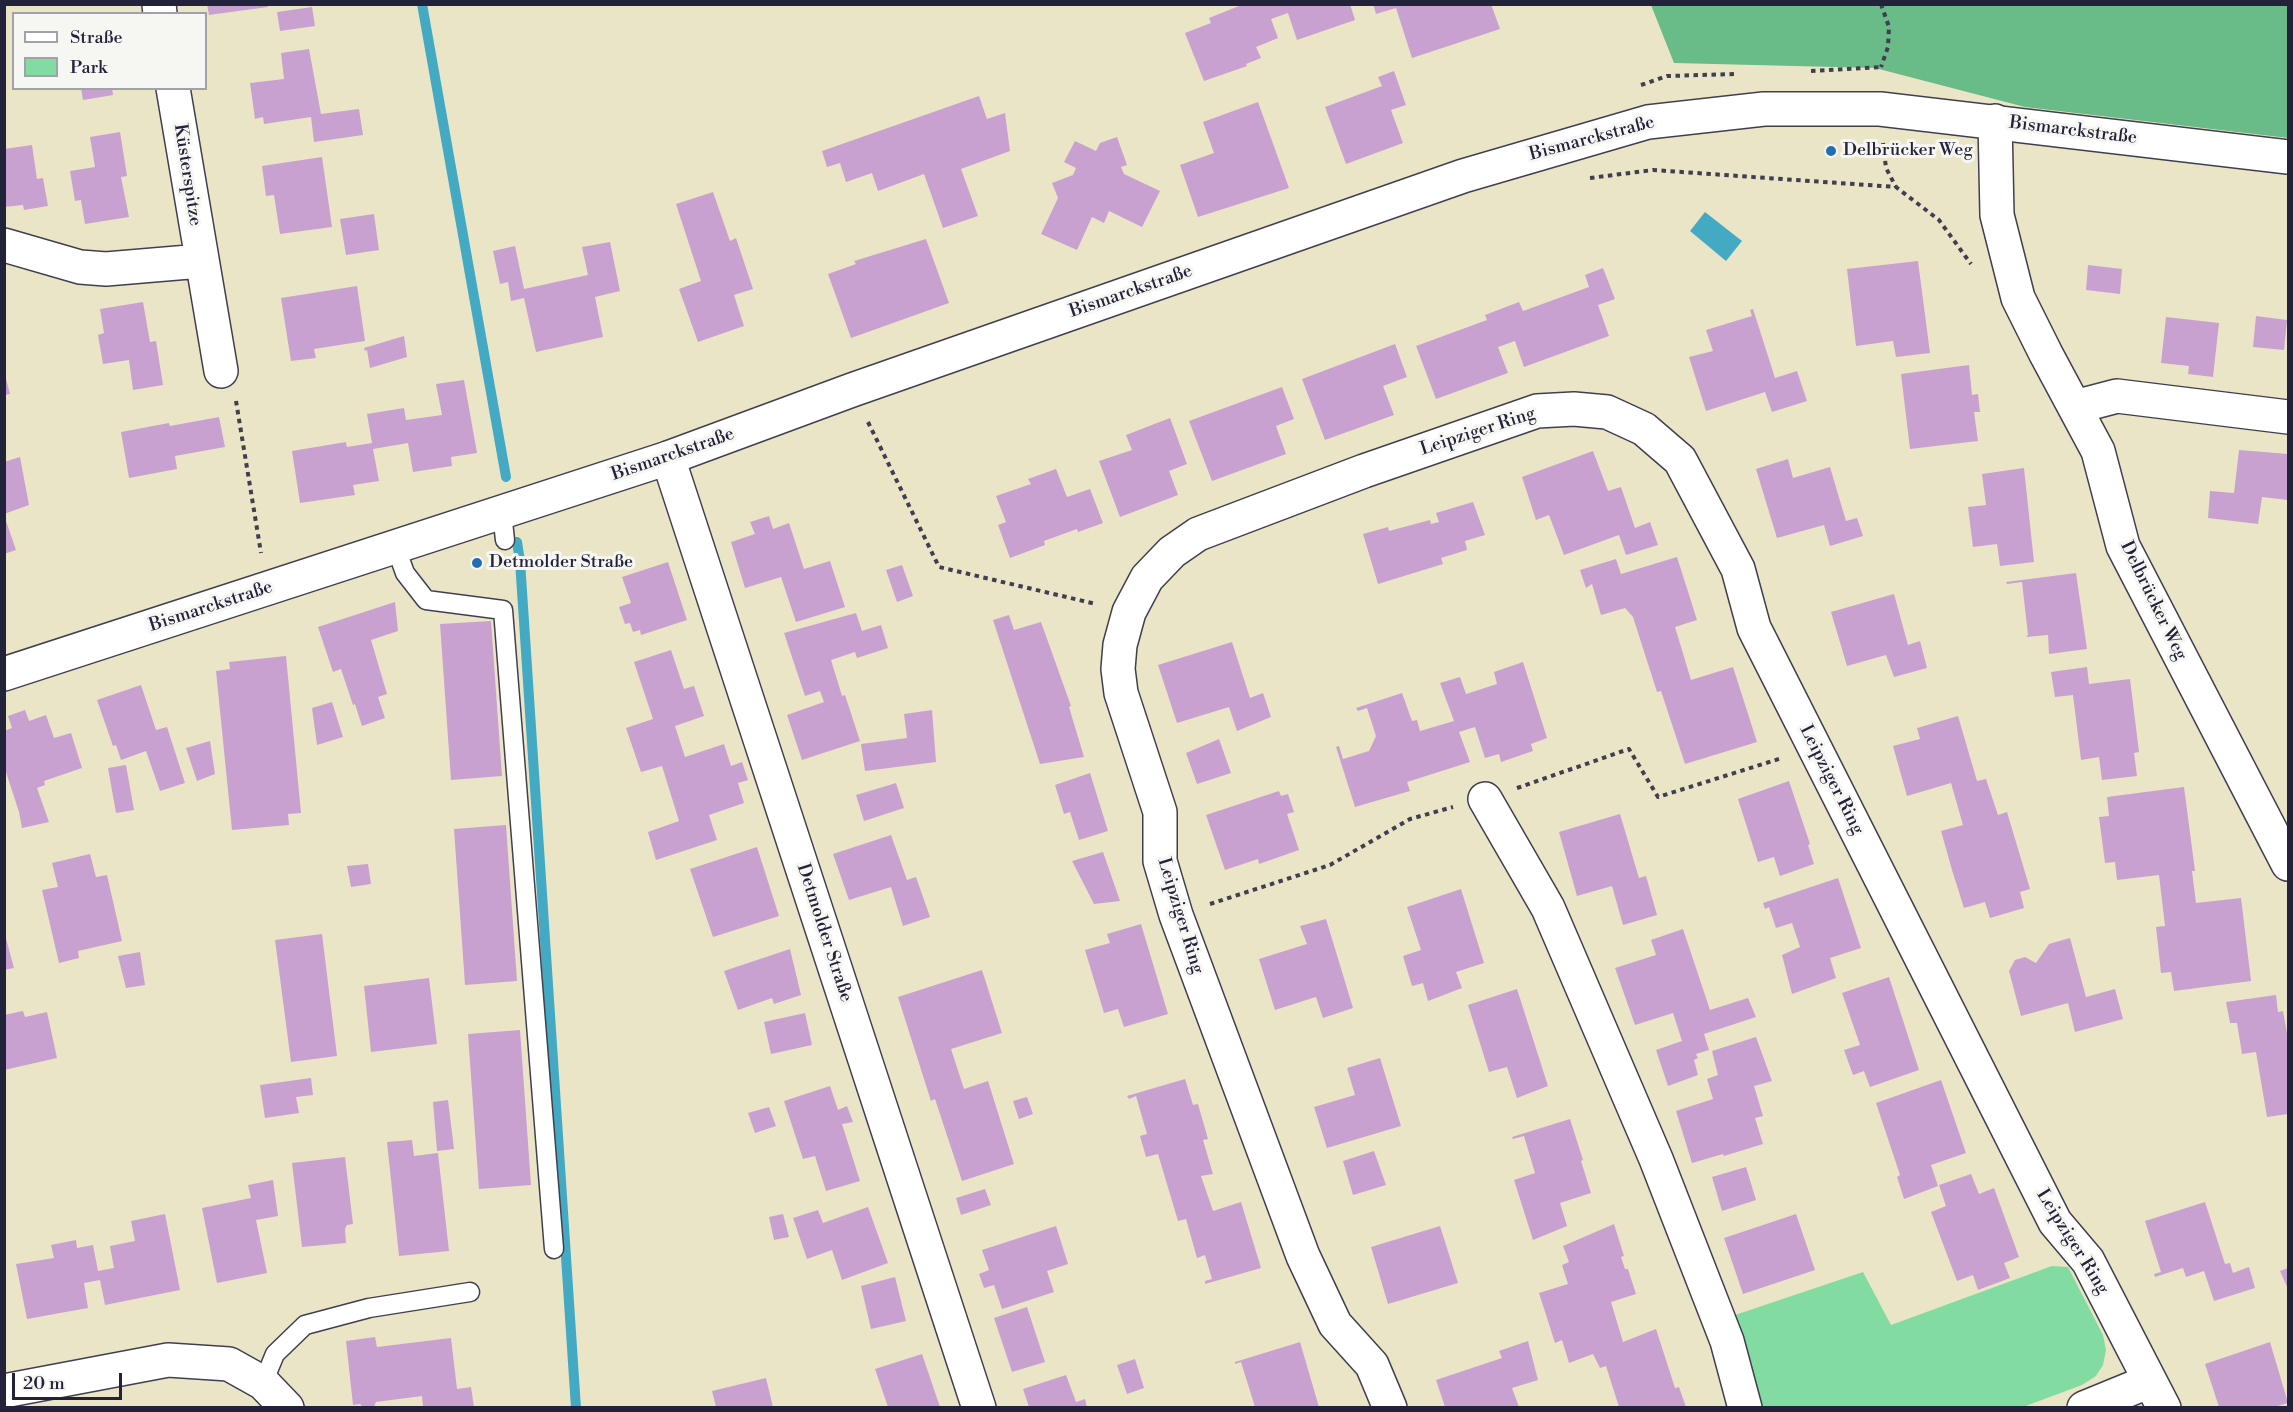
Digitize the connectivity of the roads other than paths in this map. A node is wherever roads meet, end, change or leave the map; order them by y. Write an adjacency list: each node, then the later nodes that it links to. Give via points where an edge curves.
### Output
1 (173, 90): 5 (street, Küsterspitze)
2 (1995, 121): 3 (street, Bismarckstraße); 7 (street, Delbrücker Weg, via 1997,215 2018,298); 9 (street, Bismarckstraße, via 1880,109 1764,109 1648,122 1462,176)
3 (2289, 157)
4 (4, 244): 5 (street, via 80,267 106,269)
5 (201, 261): 6 (street, Küsterspitze)
6 (222, 371)
7 (2075, 407): 8 (street, via 2117,396); 13 (street, Delbrücker Weg, via 2098,451 2123,546)
8 (2289, 417)
9 (668, 458): 10 (street, Bismarckstraße, via 503,527); 20 (street, Detmolder Straße)
10 (396, 548): 11 (street, Bismarckstraße); 14 (lane, via 405,573 426,600 503,610)
11 (4, 674)
12 (1485, 799): 22 (street, via 1548,908 1652,1148 1727,1341)
13 (2289, 864)
14 (554, 1249)
15 (470, 1292): 16 (lane, via 369,1308 305,1325 275,1354)
16 (263, 1383): 17 (street, via 229,1364 168,1360); 19 (street)
17 (4, 1391)
18 (2157, 1394): 21 (street, Leipziger Ring, via 2088,1261 2055,1222 1754,628 1738,569 1680,460 1644,429 1607,412 1574,409 1537,411 1198,534 1172,552 1147,578 1129,612 1120,645 1120,693 1160,812 1160,861 1176,915 1303,1256 1335,1324 1372,1365); 23 (street, Leipziger Ring)
19 (287, 1407)
20 (980, 1407)
21 (1390, 1407)
22 (1745, 1407)
23 (2084, 1407)

